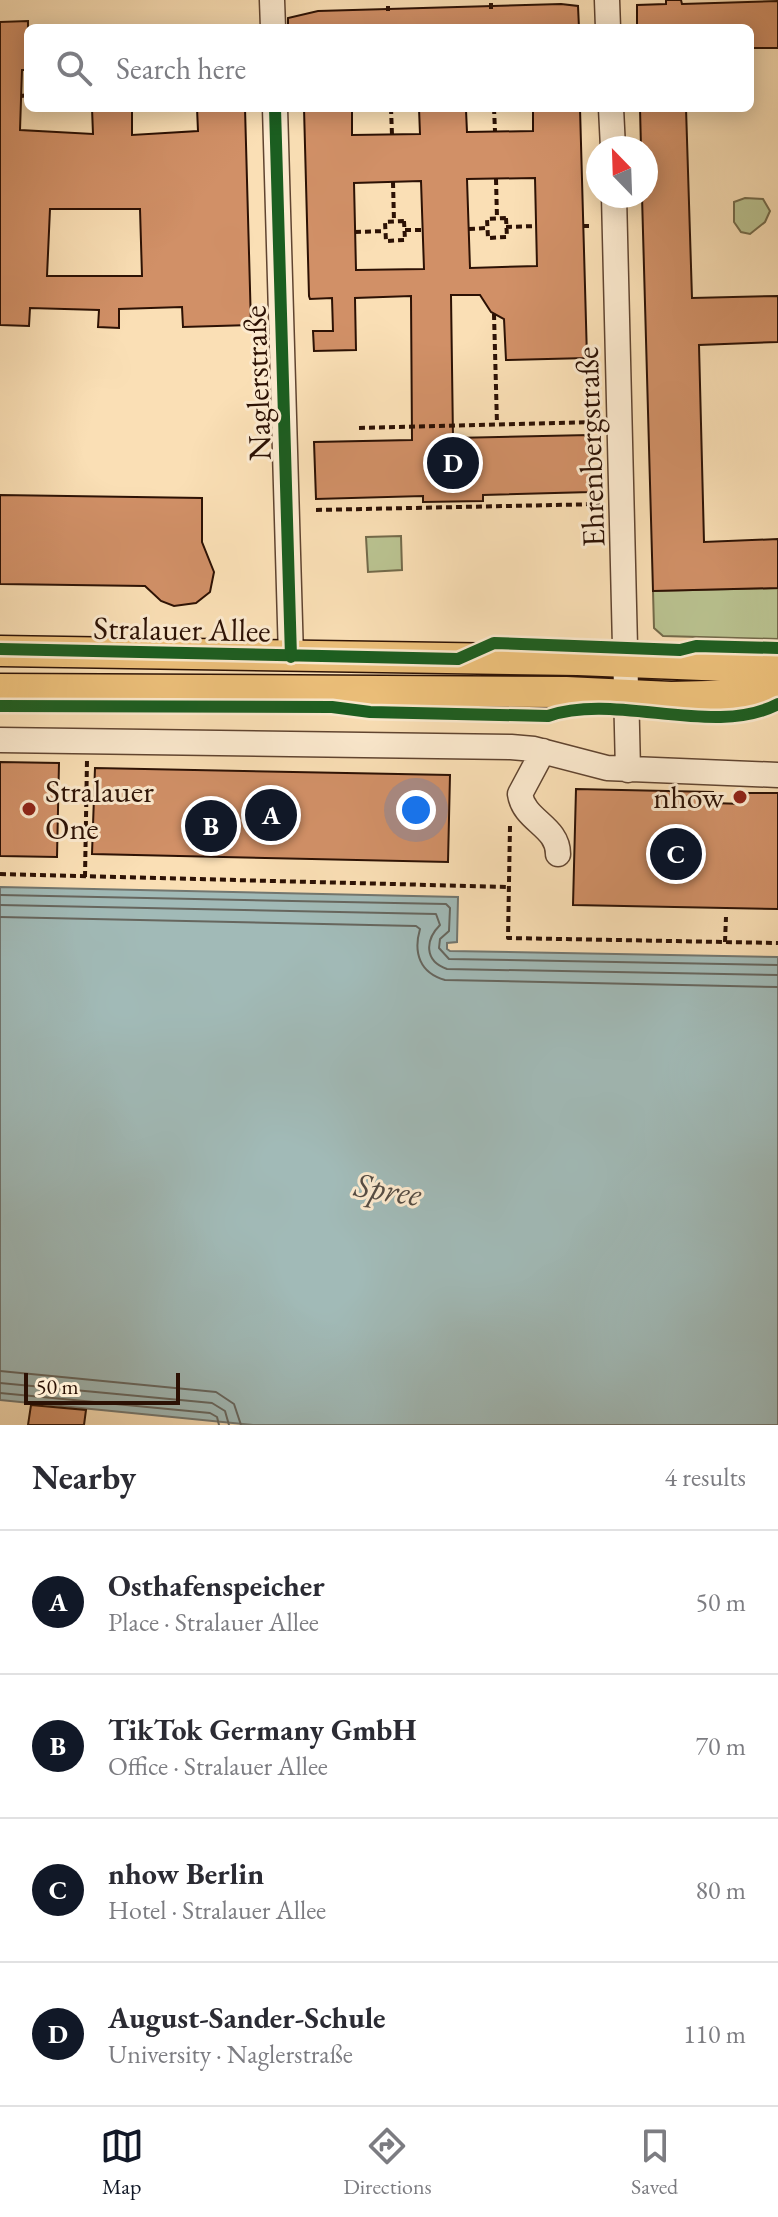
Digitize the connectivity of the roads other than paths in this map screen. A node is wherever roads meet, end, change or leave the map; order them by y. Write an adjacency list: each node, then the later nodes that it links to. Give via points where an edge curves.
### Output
1 (272, 0): 3 (street)
2 (607, 0): 4 (street)
3 (273, 24)
4 (608, 24)
5 (275, 112): 10 (street, Naglerstraße)
6 (611, 112): 7 (street)
7 (612, 136)
8 (614, 208): 11 (street, Ehrenbergstraße)
9 (0, 651): 10 (main road, Stralauer Allee)
10 (291, 657): 11 (main road, Stralauer Allee)
11 (627, 662): 12 (main road, Stralauer Allee); 15 (street, Ehrenbergstraße)
12 (778, 668)
13 (0, 689): 15 (main road, Stralauer Allee)
14 (778, 694): 15 (main road, Stralauer Allee)
15 (628, 696): 18 (street, Ehrenbergstraße)
16 (0, 740): 17 (street)
17 (543, 751): 18 (street); 20 (street, via 520,794 528,813 554,836)
18 (628, 770): 19 (street)
19 (778, 775)
20 (558, 854)

